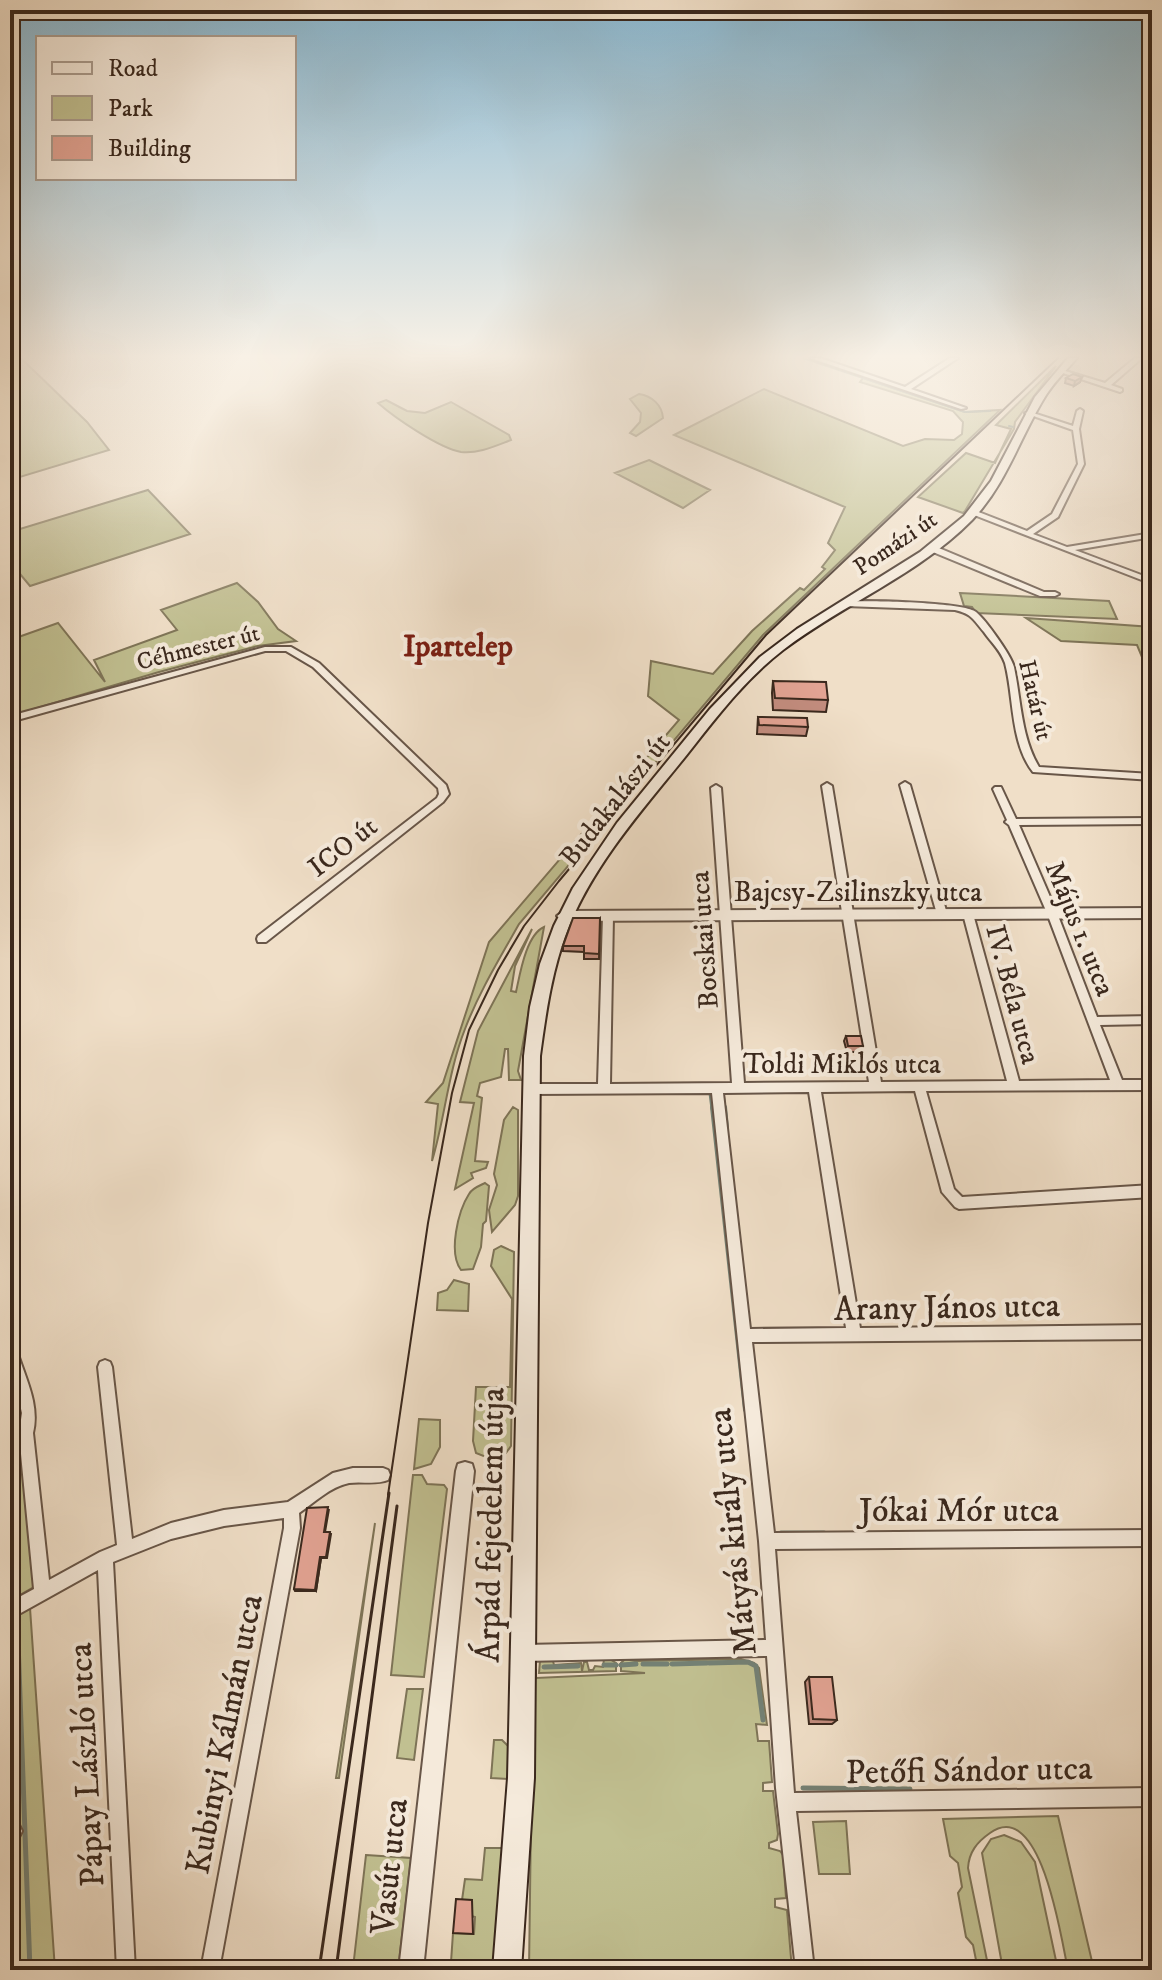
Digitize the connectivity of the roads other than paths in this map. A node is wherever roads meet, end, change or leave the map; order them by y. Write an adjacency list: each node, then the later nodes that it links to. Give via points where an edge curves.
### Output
1 (1010, 450): 3 (main road, Pomázi út)
2 (1078, 450): 4 (street, via 1080,466 1055,515)
3 (973, 513): 4 (street); 6 (main road, Pomázi út)
4 (1028, 534): 7 (street)
5 (1152, 535): 7 (street)
6 (931, 548): 9 (street, via 1043,594); 10 (main road, Pomázi út)
7 (1065, 549): 8 (street)
8 (1150, 579)
9 (1055, 594)
10 (845, 604): 12 (street, Határ út, via 972,612 1009,663 1019,727 1036,770); 26 (main road, Budakalászi út, via 777,648 743,680 602,852)
11 (10, 719): 15 (street, Céhmester út, via 229,656 288,649 316,665)
12 (1152, 777)
13 (905, 785): 23 (street, IV. Béla utca)
14 (827, 786): 22 (street)
15 (443, 787): 28 (street, ICO út, via 440,800)
16 (716, 788): 25 (street, Bocskai utca)
17 (998, 789): 19 (street, Május 1. utca)
18 (1152, 821): 19 (street)
19 (1010, 822): 20 (street, Május 1. utca)
20 (1052, 913): 21 (street, Bajcsy-Zsilinszky utca); 24 (street, Bajcsy-Zsilinszky utca); 30 (street, Május 1. utca)
21 (1152, 913)
22 (850, 914): 23 (street, Bajcsy-Zsilinszky utca); 25 (street, Bajcsy-Zsilinszky utca); 38 (street)
23 (942, 914): 24 (street, Bajcsy-Zsilinszky utca)
24 (968, 914): 33 (street, IV. Béla utca)
25 (726, 915): 27 (street, Bajcsy-Zsilinszky utca); 35 (street, Bocskai utca)
26 (564, 916): 27 (street, Bajcsy-Zsilinszky utca); 39 (main road, Budakalászi út, via 536,1010)
27 (608, 916): 40 (street)
28 (262, 939)
29 (1152, 1020): 30 (street)
30 (1093, 1021): 34 (street, Május 1. utca)
31 (1152, 1085): 34 (street, Toldi Miklós utca)
32 (919, 1086): 33 (street, Toldi Miklós utca); 38 (street, Toldi Miklós utca); 41 (street, via 948,1192 959,1203)
33 (1014, 1086): 34 (street, Toldi Miklós utca)
34 (1118, 1086)
35 (738, 1087): 36 (street, Toldi Miklós utca); 37 (street, Toldi Miklós utca)
36 (717, 1088): 40 (street, Toldi Miklós utca); 44 (street, Mátyás király utca)
37 (814, 1088): 38 (street, Toldi Miklós utca); 43 (street)
38 (876, 1088)
39 (532, 1089): 40 (street, Toldi Miklós utca); 57 (main road, Árpád fejedelem útja)
40 (604, 1089)
41 (1152, 1191)
42 (1152, 1332): 43 (street, Arany János utca)
43 (854, 1334): 44 (street, Arany János utca)
44 (743, 1336): 51 (street, Mátyás király utca)
45 (10, 1351): 54 (street, via 31,1421 26,1433)
46 (105, 1367): 52 (street)
47 (465, 1471): 63 (street, Vasút utca)
48 (383, 1475): 49 (street, via 333,1480)
49 (291, 1509): 52 (street, via 224,1518); 62 (street, Kubinyi Kálmán utca, via 292,1528)
50 (1152, 1538): 51 (street, Jókai Mór utca)
51 (767, 1541): 56 (street, Mátyás király utca)
52 (125, 1549): 53 (street)
53 (105, 1557): 54 (street); 61 (street, Pápay László utca)
54 (42, 1592): 55 (street)
55 (17, 1607)
56 (775, 1648): 57 (street); 59 (street, Mátyás király utca)
57 (524, 1653): 60 (main road, Árpád fejedelem útja, via 519,1826)
58 (1152, 1797): 59 (street, Petőfi Sándor utca)
59 (787, 1802): 64 (street, Mátyás király utca)
60 (506, 1967)
61 (126, 1970)
62 (210, 1970)
63 (411, 1970)
64 (805, 1970)

